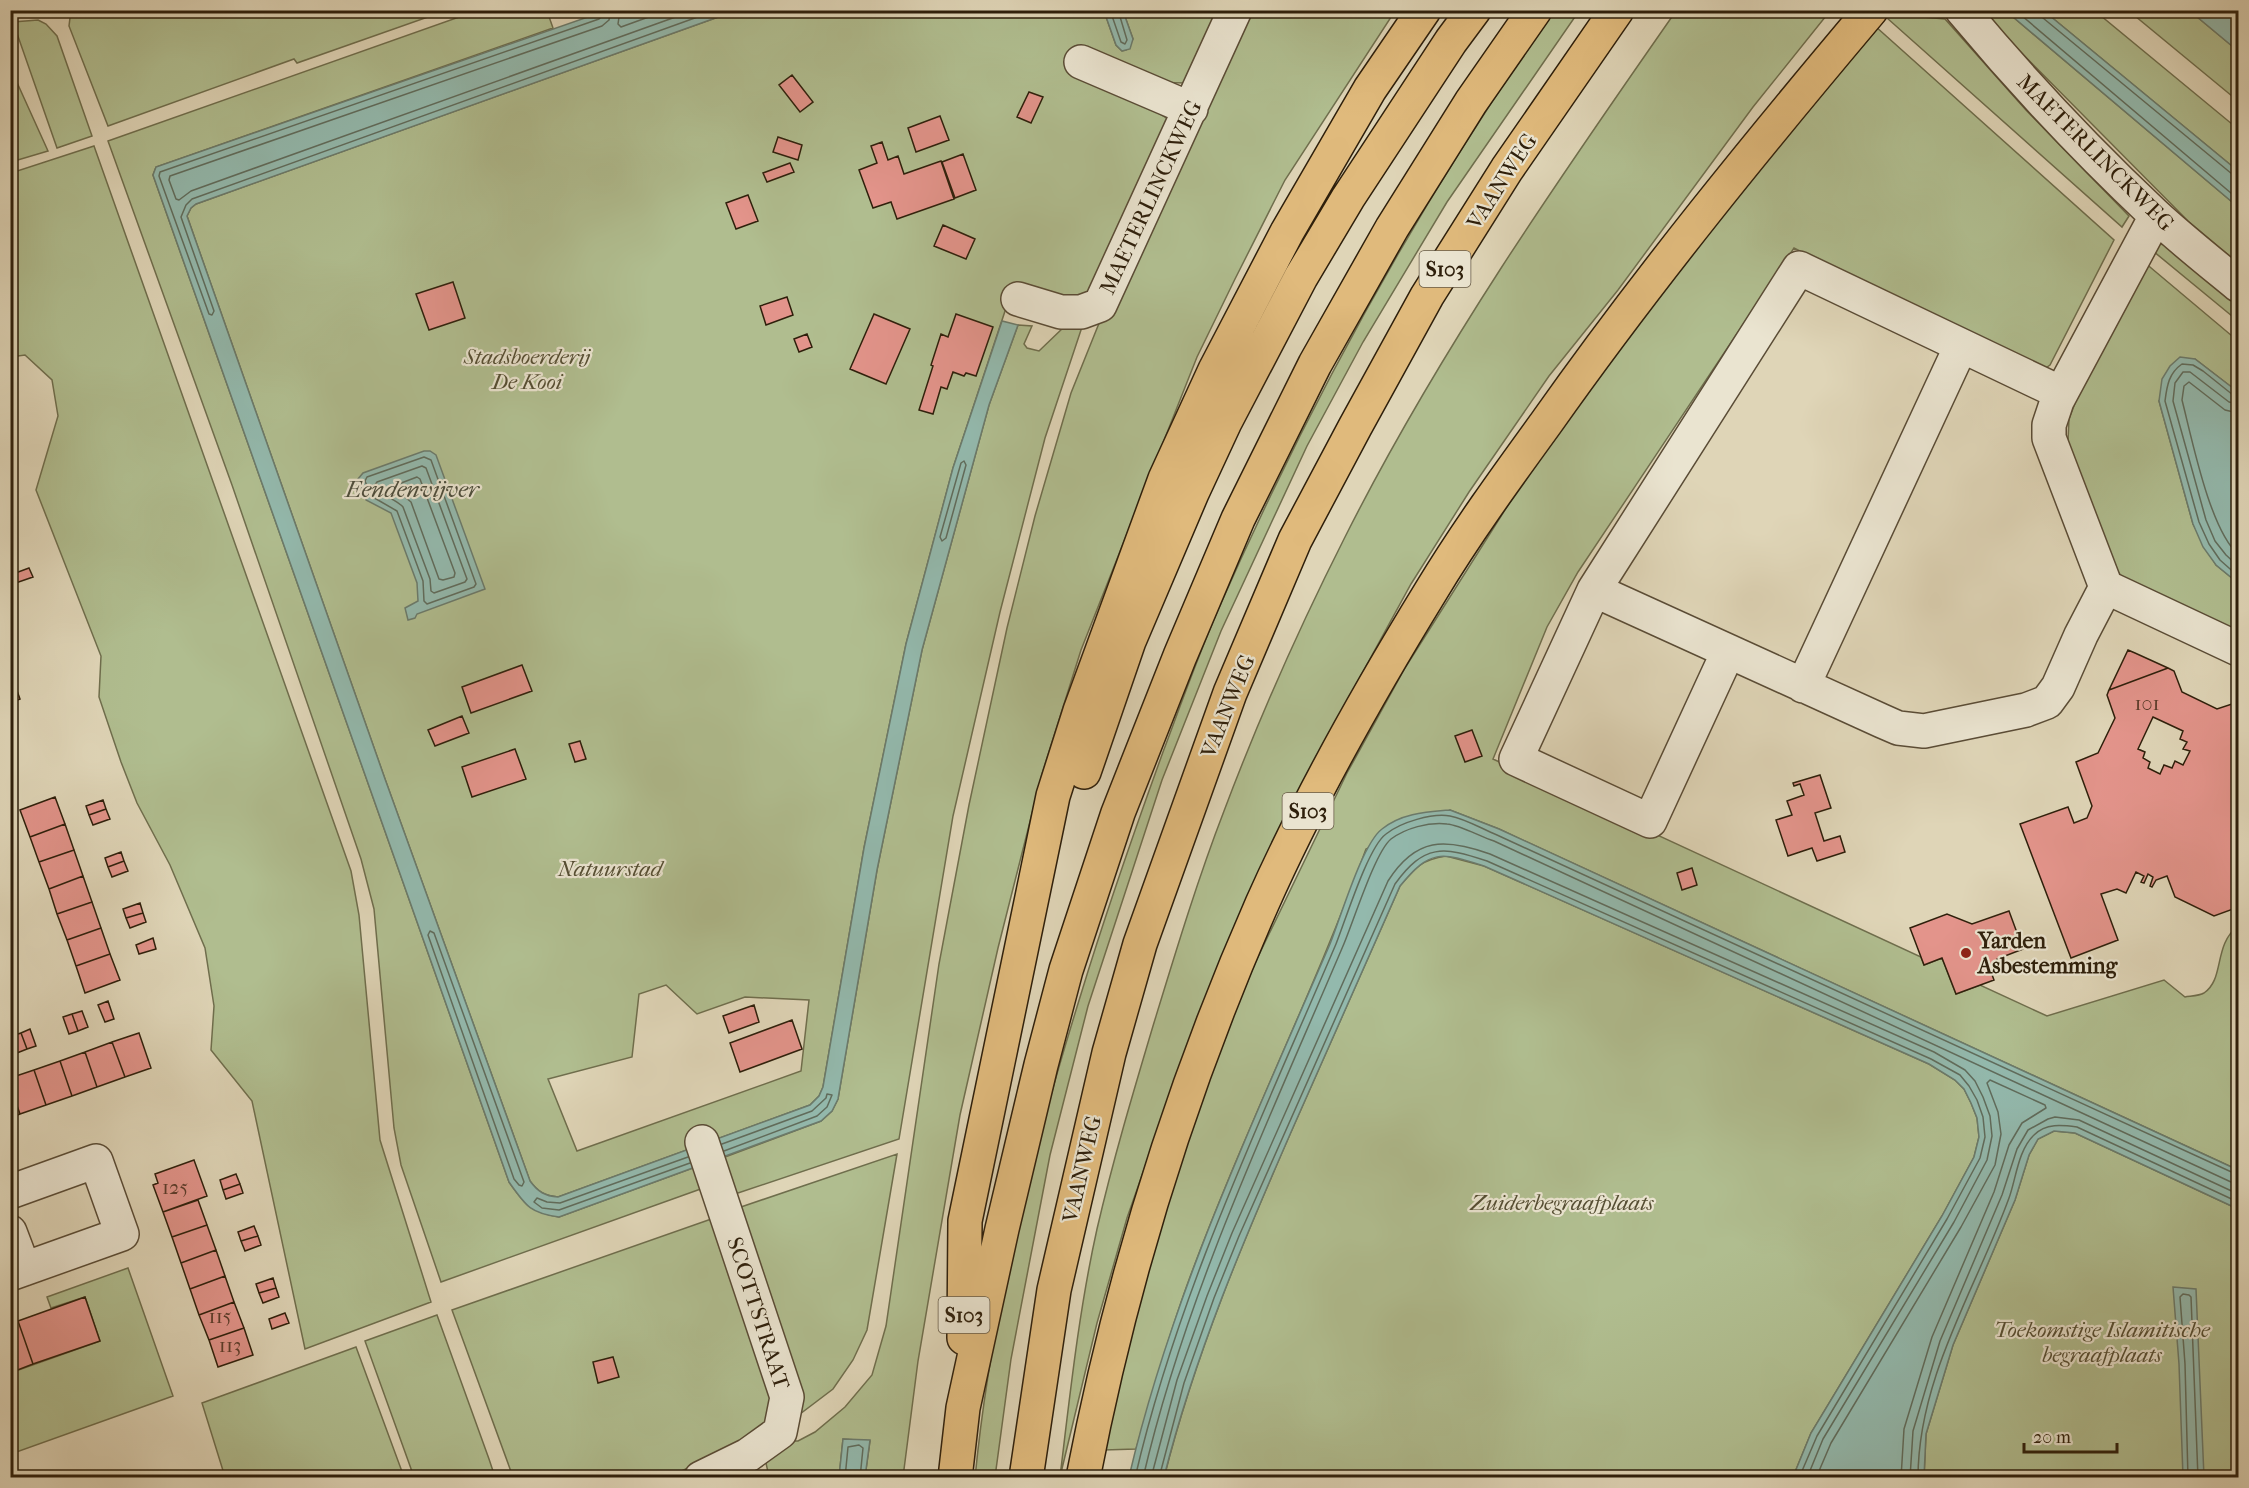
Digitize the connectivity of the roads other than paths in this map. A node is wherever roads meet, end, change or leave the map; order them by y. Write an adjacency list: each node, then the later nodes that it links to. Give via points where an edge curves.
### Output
1 (1235, 10): 9 (street, MAETERLINCKWEG)
2 (1424, 10): 20 (highway, S103, via 1370,89 1287,232 1215,370 1165,479 1053,796)
3 (1474, 10): 20 (highway, S103, via 1348,198 1307,267 1192,493 1129,641 1073,802)
4 (1535, 10): 25 (highway, S103, via 1404,209 1315,364 1238,519 1180,656 1118,813 1066,970 1018,1157)
5 (1617, 10): 28 (highway, VAANWEG / S103, via 1507,169 1427,296 1295,540 1217,727 1137,955 1101,1085 1054,1290)
6 (1871, 10): 29 (highway, S103, via 1695,223 1576,380 1432,589 1347,735 1263,904 1194,1076 1130,1273)
7 (1962, 10): 10 (street, MAETERLINCKWEG, via 2041,100)
8 (1081, 62): 9 (street)
9 (1191, 109): 12 (street, MAETERLINCKWEG, via 1100,305 1081,312 1061,312)
10 (2156, 216): 11 (street, MAETERLINCKWEG); 14 (street)
11 (2238, 285)
12 (1018, 299)
13 (1961, 345): 14 (street); 16 (street, via 1799,268); 19 (street)
14 (2061, 393): 15 (street, via 2049,425 2049,438)
15 (2106, 587): 17 (street); 19 (street, via 2054,695 2038,707 1912,731)
16 (1594, 590): 18 (street); 18 (street, via 1516,759 1650,820)
17 (2238, 649)
18 (1728, 652): 19 (street)
19 (1803, 686)
20 (1005, 1028): 25 (highway, S103, via 965,1221)
21 (706, 1153): 26 (street, SCOTTSTRAAT, via 788,1397 780,1432 748,1455)
22 (10, 1192): 24 (street, via 96,1161 122,1234)
23 (10, 1232): 24 (street)
24 (17, 1271)
25 (963, 1408): 27 (highway, S103)
26 (700, 1478)
27 (955, 1478)
28 (1026, 1478)
29 (1083, 1478)

